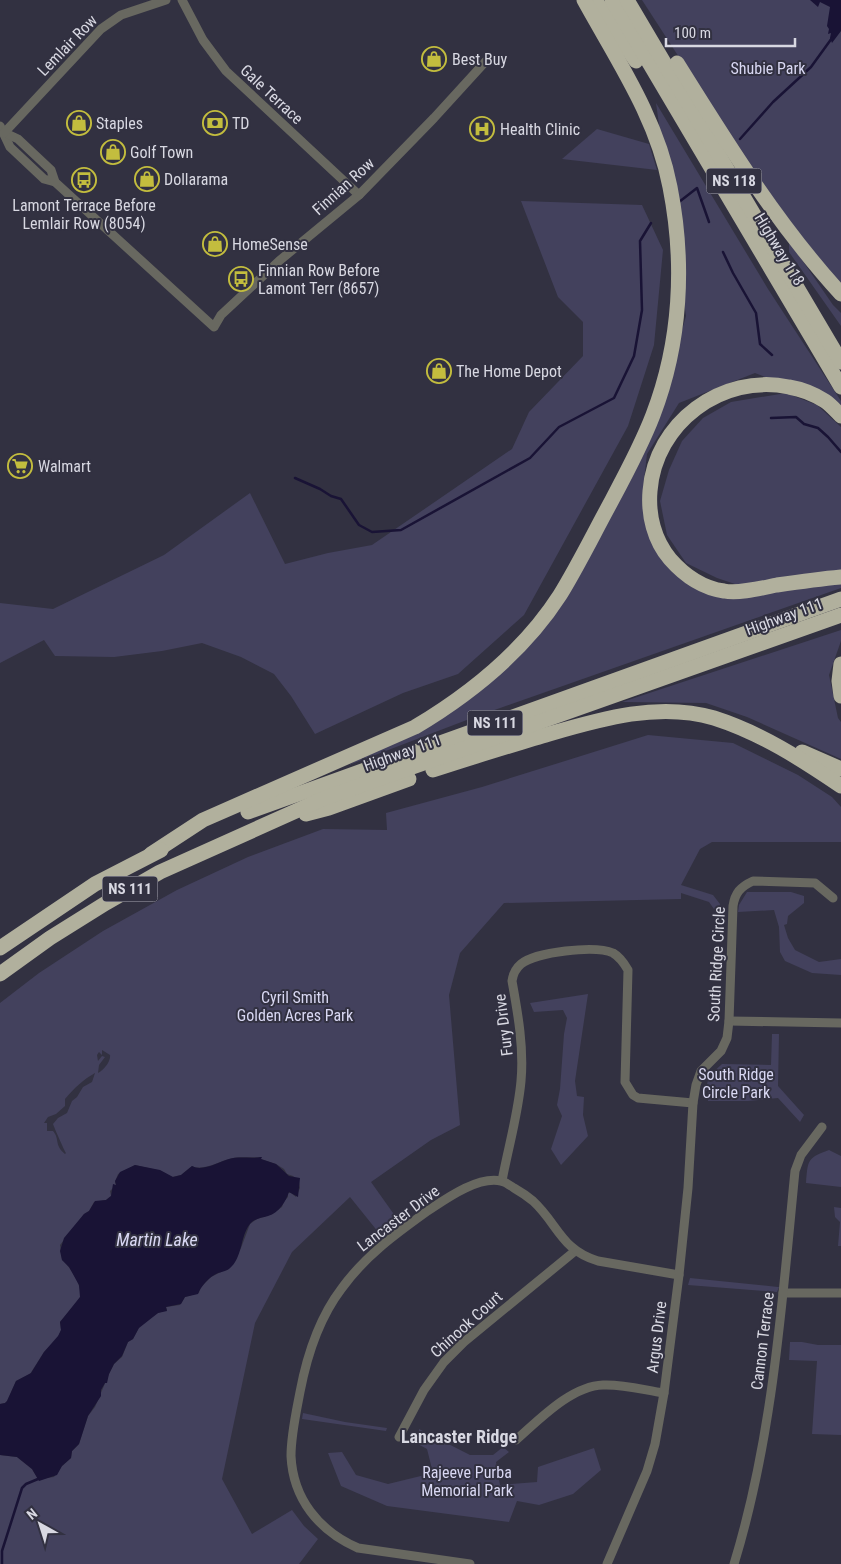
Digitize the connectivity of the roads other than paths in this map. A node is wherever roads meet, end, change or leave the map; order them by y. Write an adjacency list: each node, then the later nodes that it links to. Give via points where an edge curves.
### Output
1 (166, 0): 9 (street, Lemlair Row, via 121,15 101,29)
2 (182, 0): 10 (street, Gale Terrace, via 203,40 226,71)
3 (584, 0): 25 (highway, via 642,104 658,143 677,229 679,278 676,326 668,369 641,444 559,596 512,654 480,683 414,727 202,820)
4 (595, 0): 12 (highway, via 658,94 779,293)
5 (612, 0): 12 (highway, Highway 118 / NS 118)
6 (627, 0): 13 (highway, Highway 118 / NS 118)
7 (637, 0): 11 (highway, via 756,185)
8 (486, 61): 10 (street, Finnian Row)
9 (1, 130): 10 (street, Finnian Row, via 18,139 51,170 55,182 214,327 221,315 279,261)
10 (359, 195)
11 (841, 294)
12 (813, 339): 14 (highway, Highway 118 / NS 118)
13 (841, 362)
14 (841, 387)
15 (841, 416): 16 (highway, via 825,401 801,389 775,384 746,385 720,393 693,410 674,429 659,455 651,480 649,505 654,531 665,553 681,572 702,585 725,592)
16 (841, 577)
17 (841, 599): 25 (highway, Highway 111 / NS 111, via 264,805)
18 (841, 615): 24 (highway, Highway 111 / NS 111, via 325,798)
19 (841, 664): 20 (highway)
20 (841, 696)
21 (775, 743): 22 (highway); 23 (highway); 24 (highway, via 712,718 657,711 628,715 511,745 329,808)
22 (841, 770)
23 (841, 786)
24 (270, 823): 28 (highway, Highway 111 / NS 111, via 160,872 50,938)
25 (151, 854): 27 (highway, Highway 111 / NS 111, via 95,884)
26 (833, 898): 29 (street, South Ridge Circle, via 815,884 753,881 738,890 732,906)
27 (0, 948)
28 (0, 974)
29 (729, 1021): 30 (street); 31 (street, South Ridge Circle, via 721,1051 698,1077)
30 (841, 1023)
31 (693, 1103): 33 (street, Fury Drive, via 638,1098 625,1082 628,970 624,962 602,950 568,951 531,958 522,963 513,974 512,981 522,1064); 35 (street, Argus Drive)
32 (822, 1127): 36 (street, Cannon Terrace, via 801,1155 795,1171)
33 (502, 1181): 34 (street, via 534,1202); 41 (street, Lancaster Drive, via 473,1185 454,1194 379,1247 358,1267 341,1289 317,1333 304,1369 291,1446 293,1470 304,1502 317,1521 341,1541 358,1548)
34 (575, 1251): 35 (street, via 598,1262); 39 (street, Chinook Court, via 444,1362 424,1390)
35 (679, 1275): 38 (street, Argus Drive)
36 (783, 1293): 37 (street); 43 (street, Cannon Terrace, via 764,1437)
37 (841, 1293)
38 (664, 1393): 40 (street, via 615,1385 588,1388 568,1397); 42 (street, Argus Drive, via 656,1444)
39 (399, 1437)
40 (516, 1440)
41 (470, 1564)
42 (607, 1564)
43 (734, 1564)

